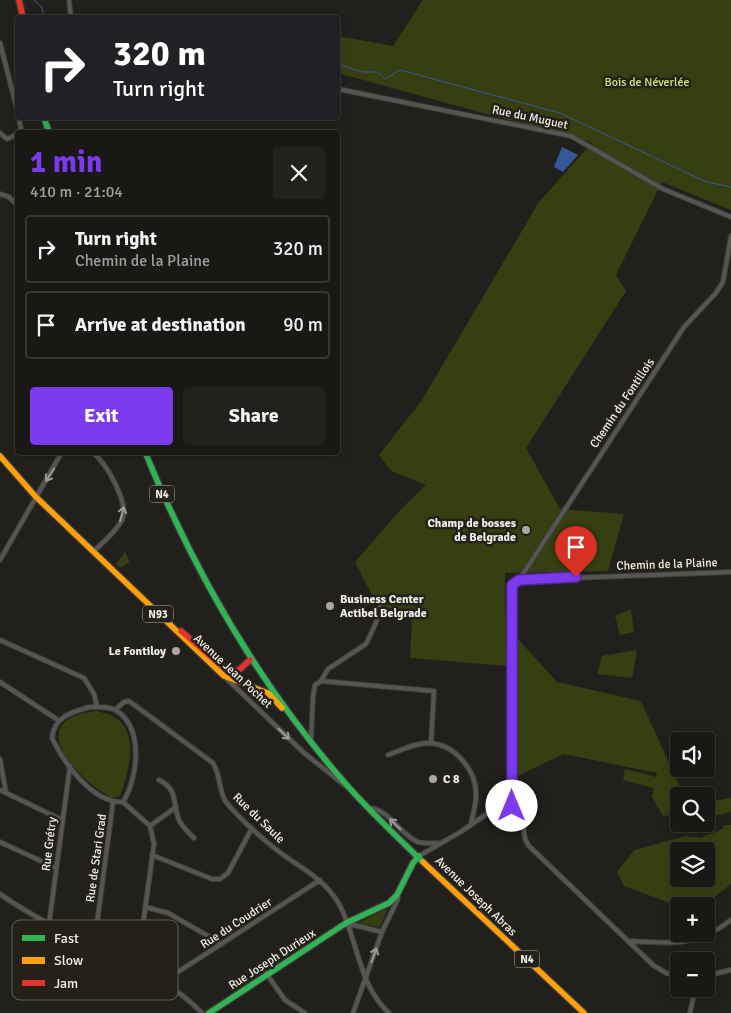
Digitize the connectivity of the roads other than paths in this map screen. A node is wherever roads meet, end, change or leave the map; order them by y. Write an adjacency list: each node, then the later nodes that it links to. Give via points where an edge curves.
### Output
1 (19, 0): 3 (main road)
2 (69, 0): 4 (street)
3 (22, 15)
4 (71, 15)
5 (0, 43): 7 (street)
6 (0, 74): 7 (street)
7 (7, 74): 9 (street)
8 (340, 89): 14 (street, Rue du Muguet, via 571,136 663,189)
9 (15, 102)
10 (0, 133): 11 (street, via 7,139)
11 (15, 135)
12 (0, 194): 13 (street)
13 (15, 203)
14 (731, 217)
15 (731, 236): 24 (street, Chemin du Fontillois, via 723,282 684,327)
16 (61, 455): 20 (street, one-way to 20)
17 (95, 455): 21 (street, one-way to 17, via 122,520 125,507 103,462)
18 (146, 455): 27 (main road, N4, via 198,572)
19 (0, 456): 20 (main road, N93)
20 (36, 497): 21 (main road, Avenue Jean Pochet / N93); 22 (street)
21 (93, 552): 28 (main road, Avenue Jean Pochet / N93); 28 (main road, N93)
22 (0, 560)
23 (731, 572): 24 (street, Chemin de la Plaine)
24 (519, 580): 47 (street, via 512,585)
25 (381, 602): 29 (street, via 366,644 328,669)
26 (0, 640): 32 (street, via 84,678 94,694)
27 (250, 660): 28 (main road, via 239,670); 31 (main road, N4)
28 (227, 674): 31 (main road); 34 (main road, N93, via 268,693); 43 (street, Avenue Jean Pochet, one-way to 43, via 303,752)
29 (321, 681): 36 (street, via 315,685); 37 (street, via 434,691)
30 (0, 682): 35 (street)
31 (273, 691): 34 (main road, N4)
32 (97, 707): 33 (street); 35 (street, via 72,712)
33 (115, 710): 46 (street, via 125,719 136,755 134,774); 53 (street, Rue du Saule, via 129,701 213,763 220,774 225,800)
34 (288, 711): 36 (main road, N4)
35 (58, 720): 40 (street, via 52,738)
36 (311, 740): 43 (main road, N4)
37 (431, 743): 38 (street, via 417,744); 51 (street, via 459,756 473,778 476,796)
38 (388, 755)
39 (0, 760): 44 (street)
40 (70, 766): 45 (street, via 90,788); 50 (street, Rue Grétry)
41 (159, 780): 48 (street, via 169,785)
42 (0, 790): 44 (street)
43 (353, 792): 49 (main road, Avenue Jean Pochet / N4)
44 (6, 793): 50 (street)
45 (114, 802): 46 (street); 66 (street, Rue de Stari Grad)
46 (123, 802): 52 (street)
47 (512, 806): 51 (street, via 491,810); 71 (street, via 524,816 524,836 529,846)
48 (176, 807): 52 (street); 54 (street, via 184,828)
49 (370, 808): 56 (street, one-way to 49, via 416,841 380,809); 58 (main road, Avenue Jean Pochet / N4)
50 (62, 820): 59 (street, Rue Grétry)
51 (471, 823): 56 (street)
52 (150, 826): 57 (street)
53 (252, 828): 57 (street, via 228,873 220,879 212,879); 60 (street, Rue du Saule, via 273,848)
54 (194, 838)
55 (0, 842): 59 (street)
56 (440, 843): 58 (street)
57 (152, 855): 63 (street)
58 (419, 856): 62 (main road); 86 (main road, Avenue Joseph Abras / N4)
59 (56, 868): 65 (street, Rue Grétry)
60 (320, 880): 69 (street, Rue du Saule, via 339,904); 72 (street, Rue du Coudrier)
61 (0, 894): 64 (street)
62 (397, 896): 69 (main road, Rue Joseph Durieux); 70 (street)
63 (145, 908): 67 (street); 72 (street, via 168,913)
64 (42, 920)
65 (50, 920)
66 (98, 920)
67 (143, 920)
68 (731, 920): 71 (street, via 716,931 692,941)
69 (346, 923): 70 (street); 75 (main road, Rue Joseph Durieux); 78 (street, Rue du Saule)
70 (382, 932): 78 (street, one-way to 70)
71 (628, 941): 76 (street, via 660,970)
72 (222, 944): 74 (street, Rue du Coudrier)
73 (731, 970): 77 (street)
74 (178, 972)
75 (266, 973): 82 (main road, Rue Joseph Durieux); 83 (street, via 285,1000)
76 (670, 973)
77 (715, 974)
78 (366, 977): 84 (street); 85 (street, Rue du Saule, via 370,990)
79 (178, 991): 81 (street)
80 (693, 997): 87 (street)
81 (202, 1013)
82 (209, 1013)
83 (305, 1013)
84 (353, 1013)
85 (389, 1013)
86 (584, 1013)
87 (690, 1013)

